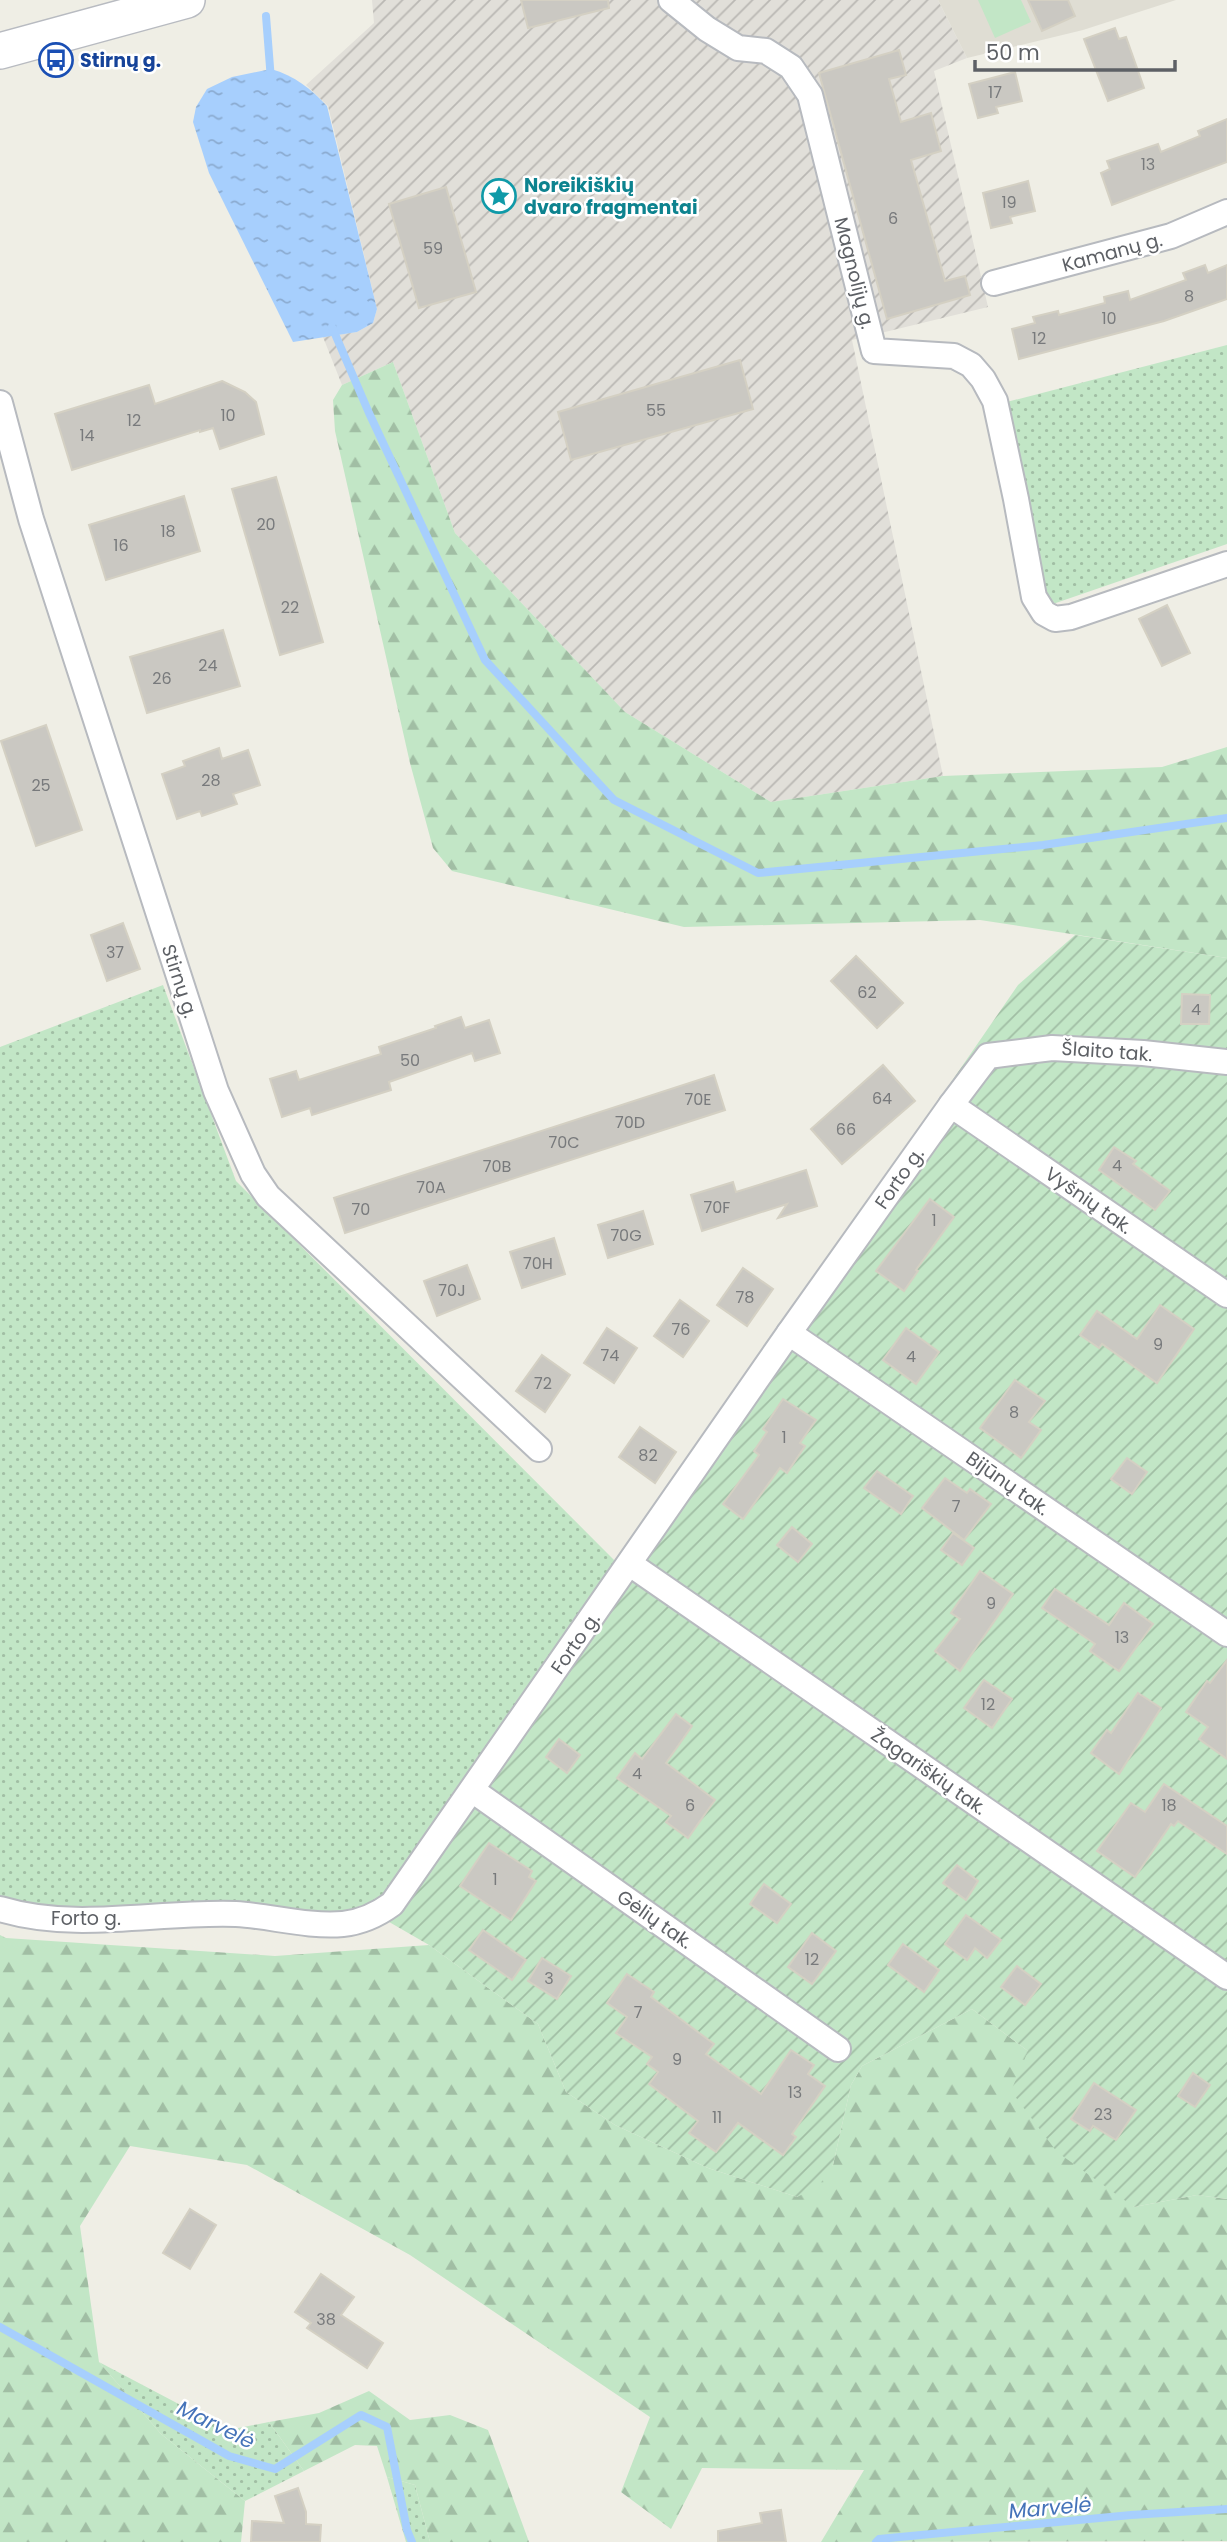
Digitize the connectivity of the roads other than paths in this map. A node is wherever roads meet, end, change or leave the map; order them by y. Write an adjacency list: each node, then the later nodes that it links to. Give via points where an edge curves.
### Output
1 (671, 0): 7 (street, Magnolijų g., via 738,48 766,51 791,67 810,95 874,351 954,356 971,365 983,379 995,401 1034,597 1044,613 1055,619 1071,617)
2 (171, 2): 3 (main road)
3 (0, 51)
4 (1227, 212): 5 (street, Kamanų g., via 1171,236)
5 (994, 283)
6 (0, 403): 13 (street, Stirnų g., via 35,532 207,1065 253,1174 268,1196)
7 (1227, 564)
8 (988, 1056): 9 (street, Šlaito tak., via 1052,1048); 10 (street, Forto g.)
9 (1227, 1062)
10 (951, 1105): 11 (street, Vyšnių tak.); 12 (street, Forto g.)
11 (1227, 1295)
12 (789, 1332): 14 (street, Forto g.); 15 (street, Bijūnų tak.)
13 (540, 1449)
14 (630, 1564): 16 (street, Forto g.); 18 (street, Žagariškių tak.)
15 (1227, 1634)
16 (472, 1790): 17 (street, Forto g., via 392,1904 362,1921 342,1924 236,1914 57,1919); 19 (street, Gėlių tak.)
17 (0, 1909)
18 (1227, 1977)
19 (838, 2049)

